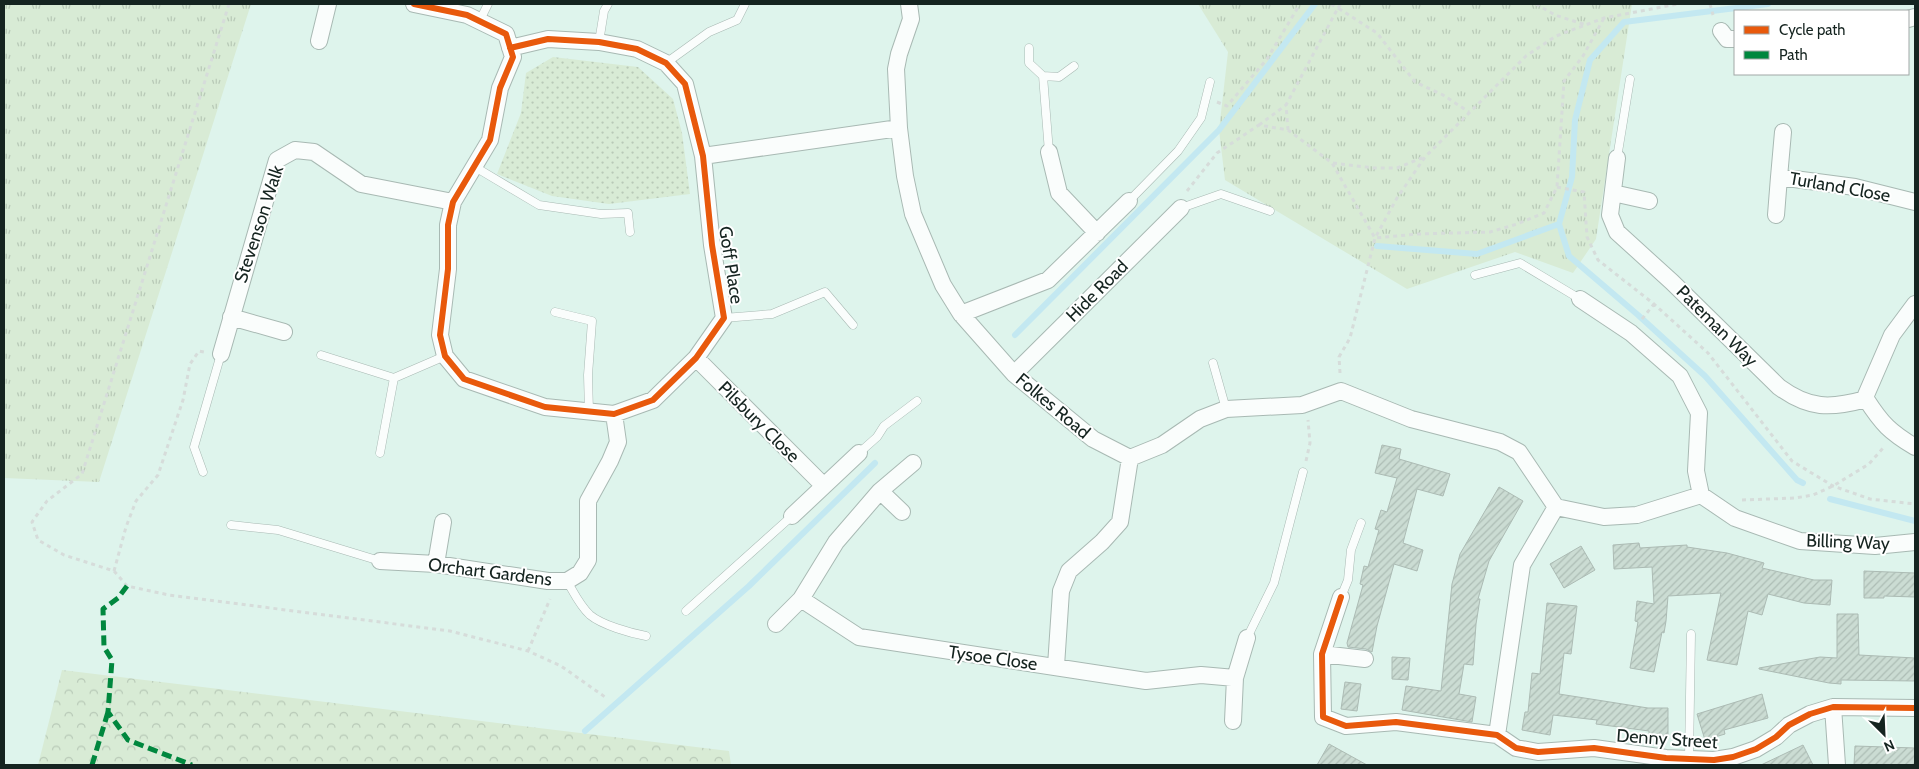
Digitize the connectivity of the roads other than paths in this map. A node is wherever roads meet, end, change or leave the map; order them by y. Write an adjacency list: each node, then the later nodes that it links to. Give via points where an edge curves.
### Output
1 (328, 4): 8 (street)
2 (414, 4): 7 (street)
3 (488, 4): 7 (lane)
4 (608, 4): 9 (lane)
5 (745, 4): 12 (lane, via 737,20 709,32)
6 (909, 4): 17 (street, Folkes Road, via 911,19 896,69)
7 (480, 20): 10 (street, via 506,34)
8 (318, 40)
9 (600, 42): 10 (street, via 548,39); 12 (street, via 637,49)
10 (510, 48): 22 (street, via 513,57 500,88 490,140)
11 (1029, 48): 14 (lane, via 1029,63)
12 (666, 62): 20 (street, Goff Place, via 685,84)
13 (1074, 66): 14 (lane, via 1059,77)
14 (1043, 76): 19 (lane)
15 (1630, 78): 21 (lane)
16 (1210, 82): 25 (lane, via 1201,118 1178,151)
17 (899, 128): 20 (street); 38 (street, Folkes Road, via 913,214 943,285)
18 (1783, 132): 23 (street, Turland Close)
19 (1049, 152): 33 (street, via 1059,193)
20 (703, 156): 40 (street, Goff Place, via 712,245)
21 (1617, 158): 24 (street, Pateman Way)
22 (475, 167): 26 (street); 32 (lane, via 540,205 601,214 628,213)
23 (1779, 176): 28 (street, Turland Close, via 1855,187); 31 (street)
24 (1613, 193): 27 (street); 50 (street, Pateman Way, via 1610,215 1617,232 1779,387 1795,398 1814,404 1833,406)
25 (1129, 201): 33 (street)
26 (453, 202): 39 (street, Stevenson Walk, via 361,184 314,152 295,150 277,160); 45 (street, via 448,225 448,269 440,335)
27 (1649, 202)
28 (1915, 202)
29 (1181, 208): 30 (lane, via 1221,194); 48 (street, Hide Road)
30 (1270, 211)
31 (1776, 215)
32 (630, 232)
33 (1097, 233): 38 (street, via 1048,280)
34 (1475, 275): 35 (lane, via 1520,263)
35 (1580, 299): 64 (street, via 1631,333 1680,376 1699,413 1696,471)
36 (1915, 304): 50 (street, via 1892,335)
37 (555, 312): 53 (lane, via 592,321)
38 (961, 314): 48 (street, Folkes Road)
39 (231, 317): 42 (street); 43 (street, Stevenson Walk)
40 (724, 318): 41 (lane, via 772,314 826,292); 46 (street, Goff Place)
41 (853, 325)
42 (284, 332)
43 (221, 354): 60 (lane, via 194,447)
44 (321, 354): 49 (lane)
45 (444, 356): 49 (lane); 53 (street, via 464,379 545,407)
46 (696, 358): 54 (street, Goff Place, via 653,400); 62 (street, Pilsbury Close)
47 (1213, 363): 52 (lane)
48 (1014, 374): 58 (street, Folkes Road, via 1093,440)
49 (394, 378): 56 (lane)
50 (1866, 399): 55 (street, via 1894,435)
51 (917, 401): 57 (lane, via 884,426)
52 (1226, 408): 58 (street, via 1200,418 1162,445); 65 (street, via 1302,405 1341,391 1411,420 1500,442 1519,452)
53 (589, 412): 54 (street)
54 (614, 414): 74 (street, Orchart Gardens, via 618,442 588,501 588,560 580,573)
55 (1915, 448)
56 (380, 453)
57 (859, 453): 62 (street)
58 (1130, 458): 84 (street, Tysoe Close, via 1120,522 1069,571 1061,591)
59 (913, 463): 63 (street)
60 (203, 472)
61 (1303, 472): 81 (lane, via 1274,583)
62 (823, 485): 67 (street)
63 (880, 491): 66 (street); 76 (street, via 836,542)
64 (1708, 500): 65 (street, via 1637,515 1604,517); 71 (street, Billing Way, via 1735,518 1800,541 1875,546)
65 (1556, 507): 89 (street, via 1522,565)
66 (902, 512)
67 (792, 516): 77 (lane)
68 (443, 522): 73 (street)
69 (1361, 524): 75 (lane, via 1351,550 1348,580)
70 (231, 525): 72 (lane, via 278,530)
71 (1915, 542)
72 (380, 561): 73 (street, Orchart Gardens)
73 (436, 564): 74 (street, Orchart Gardens)
74 (562, 581): 80 (lane, via 591,616 630,633)
75 (1341, 597): 82 (street)
76 (801, 599): 78 (street); 84 (street, Tysoe Close, via 859,637)
77 (686, 611)
78 (776, 624)
79 (1691, 634): 90 (lane)
80 (646, 636)
81 (1247, 638): 85 (street)
82 (1322, 654): 83 (street); 89 (street, via 1323,716 1346,726 1396,722)
83 (1365, 659)
84 (1056, 666): 85 (street, via 1146,681 1201,675)
85 (1235, 678): 88 (street)
86 (1833, 708): 87 (street, Denny Street); 90 (street, Denny Street, via 1810,714 1789,725 1776,737 1732,757 1714,760); 91 (street)
87 (1915, 708)
88 (1233, 722)
89 (1497, 736): 90 (street, Denny Street, via 1516,748 1538,752 1594,748)
90 (1689, 758)
91 (1836, 765)

